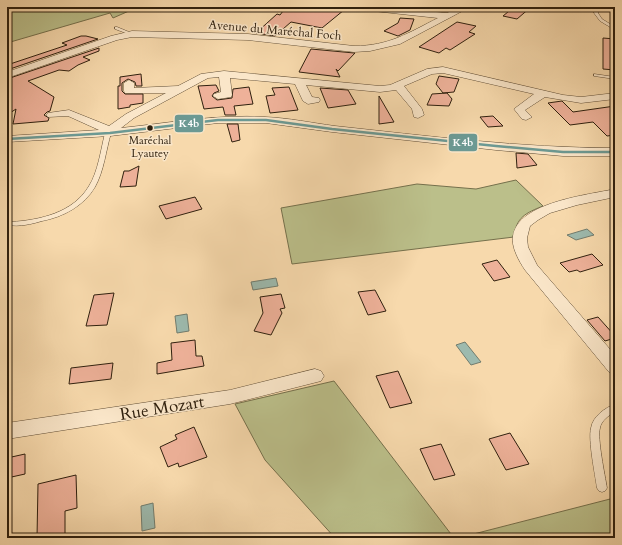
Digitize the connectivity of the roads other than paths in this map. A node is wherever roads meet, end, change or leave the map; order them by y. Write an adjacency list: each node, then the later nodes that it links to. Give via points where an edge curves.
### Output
1 (355, 7): 4 (street)
2 (466, 7): 4 (street, Avenue du Maréchal Foch)
3 (598, 7): 6 (lane, via 596,13 601,20)
4 (447, 16): 7 (street, Avenue du Maréchal Foch, via 397,42 370,49 248,37)
5 (116, 28): 7 (lane)
6 (615, 29)
7 (132, 34): 9 (street, Avenue du Maréchal Foch)
8 (224, 74): 12 (street); 15 (street, via 205,76); 17 (street, via 227,95)
9 (7, 75)
10 (596, 75): 11 (lane)
11 (615, 78)
12 (299, 81): 14 (street, via 380,88); 19 (street, via 308,101)
13 (129, 83): 15 (street, via 130,91)
14 (398, 85): 16 (street, via 430,71 443,70); 21 (street, via 417,108)
15 (181, 88): 23 (street, via 130,116)
16 (544, 94): 18 (street, via 581,100); 22 (street, via 519,109)
17 (218, 96)
18 (615, 96)
19 (315, 100)
20 (52, 115): 23 (street, via 69,113)
21 (418, 115)
22 (526, 117)
23 (109, 132): 24 (street); 25 (street, via 218,120 266,120 496,146); 27 (lane, via 92,186 82,198 55,217)
24 (7, 139)
25 (613, 154)
26 (615, 193): 28 (street, via 542,211 528,220 520,234 521,247 530,266)
27 (11, 224)
28 (615, 367)
29 (315, 376): 31 (street, Rue Mozart, via 230,397)
30 (615, 408): 32 (lane, via 602,418 595,428)
31 (7, 431)
32 (602, 488)

